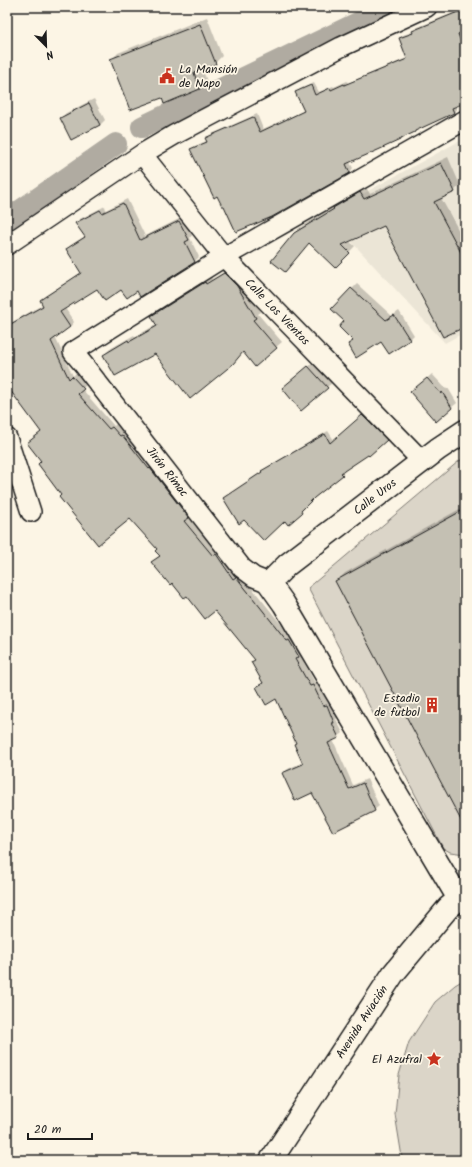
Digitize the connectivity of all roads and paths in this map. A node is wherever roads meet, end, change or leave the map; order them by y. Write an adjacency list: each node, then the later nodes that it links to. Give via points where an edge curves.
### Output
1 (427, 7): 3 (street, via 334,51)
2 (465, 120): 5 (street)
3 (142, 154): 4 (street); 5 (street, Calle Los Vientos)
4 (7, 245)
5 (224, 257): 8 (street, Calle Los Vientos); 10 (street, Jirón Rímac, via 73,352 242,568 254,577)
6 (465, 431): 8 (street, Calle Uros)
7 (7, 438): 9 (street)
8 (422, 461): 10 (street, Calle Uros, via 287,565)
9 (31, 512)
10 (269, 583): 11 (street)
11 (462, 897): 12 (street, Avenida Aviación, via 448,908 393,974)
12 (271, 1160)

